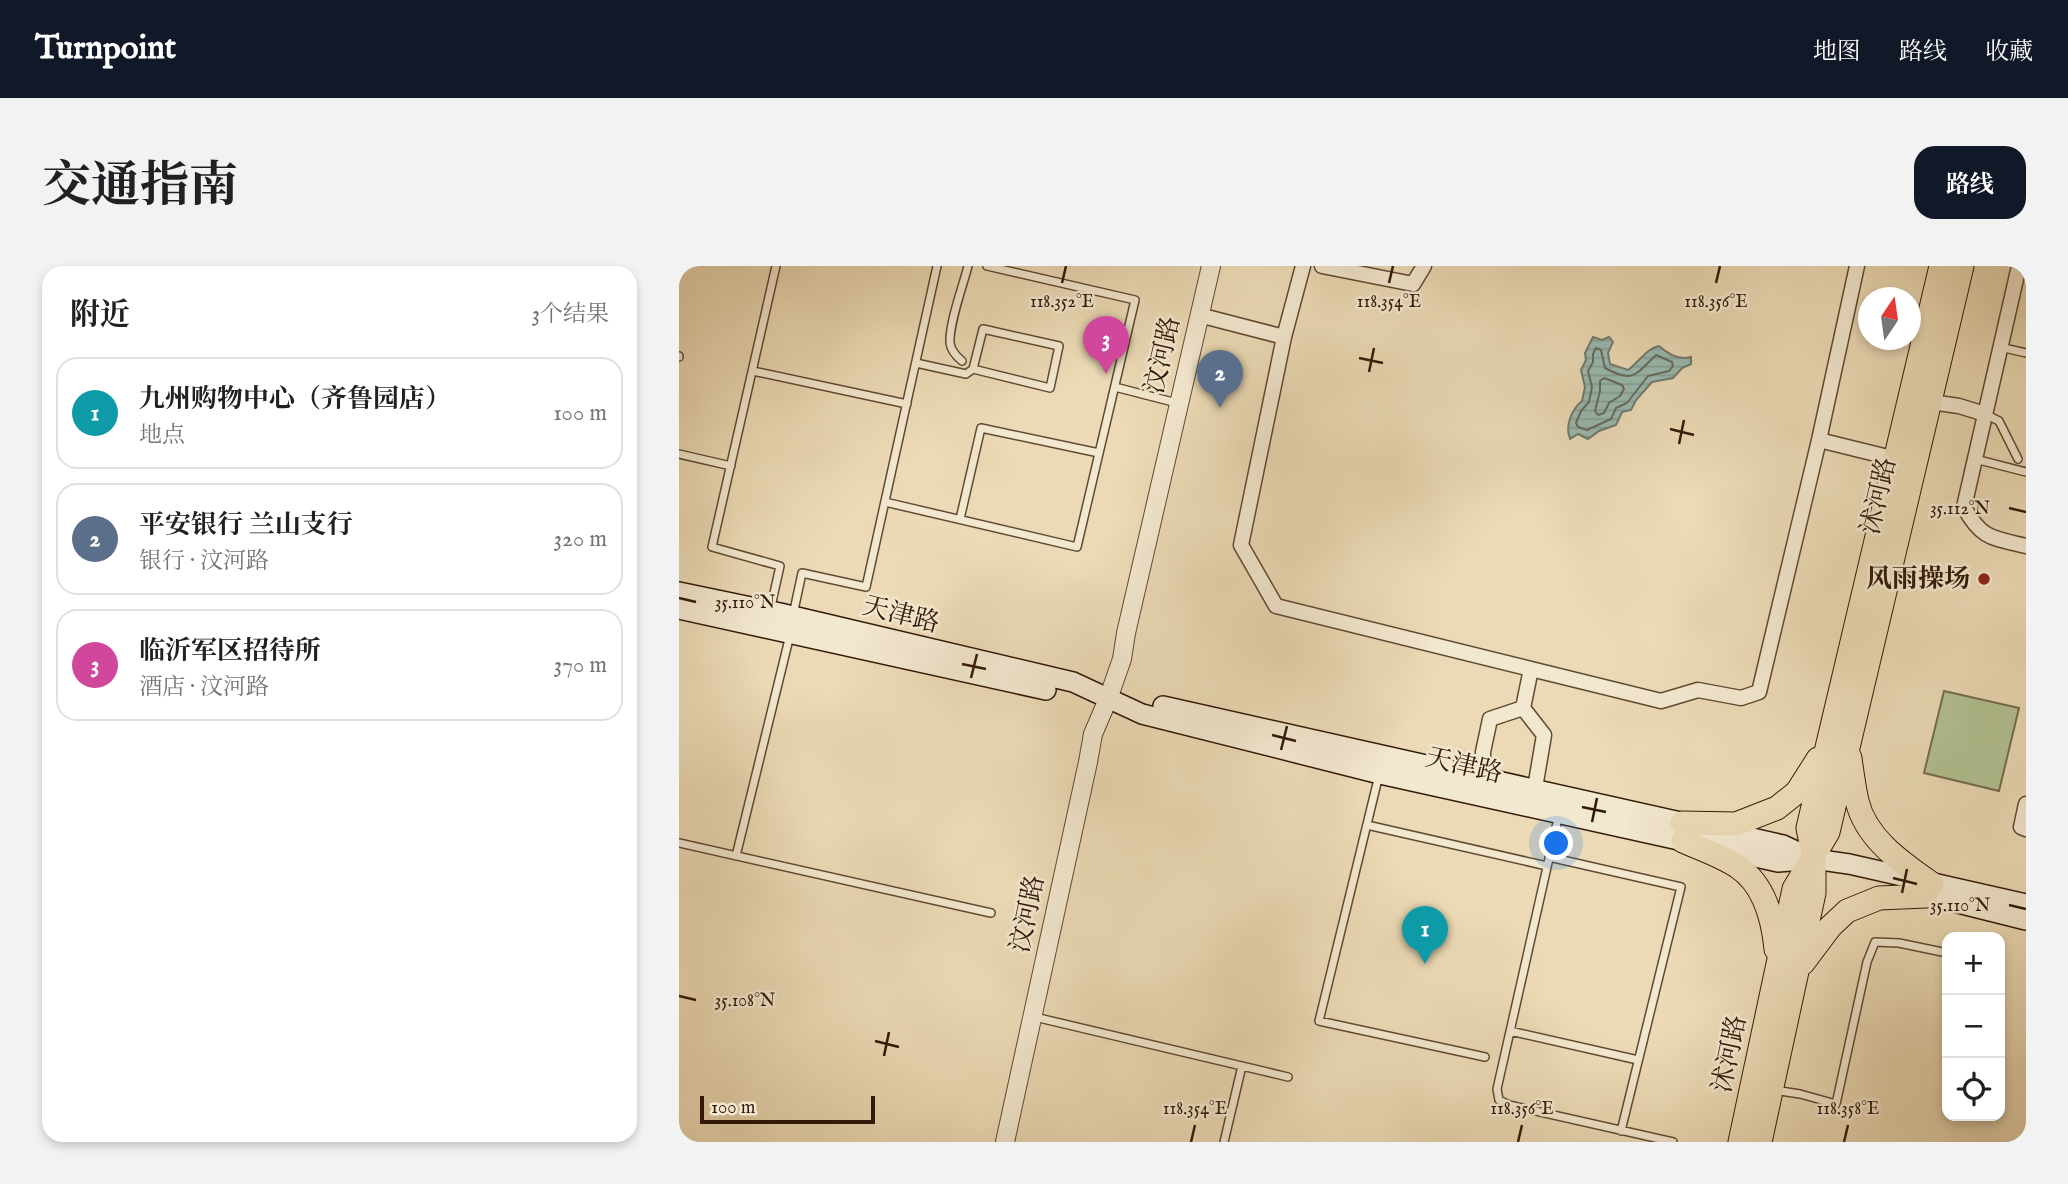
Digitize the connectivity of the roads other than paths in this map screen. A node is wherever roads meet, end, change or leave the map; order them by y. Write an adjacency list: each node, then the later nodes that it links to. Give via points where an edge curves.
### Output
1 (776, 266): 21 (lane)
2 (937, 266): 19 (lane)
3 (968, 266): 18 (lane, via 950,345)
4 (988, 266): 22 (lane, via 1135,300)
5 (1204, 266): 23 (street, 汶河路)
6 (1211, 266): 14 (street, 汶河路)
7 (1303, 266): 15 (street)
8 (1322, 266): 9 (street, via 1413,284)
9 (1424, 266)
10 (1857, 266): 27 (street)
11 (1941, 266): 30 (main road, 沭河路)
12 (1962, 266): 24 (main road, 沭河路)
13 (2021, 268): 16 (street)
14 (1199, 315): 15 (street); 43 (street, 汶河路, via 1122,659)
15 (1284, 337): 42 (street, via 1241,545 1276,606)
16 (2000, 347): 17 (lane); 26 (street)
17 (2026, 353)
18 (962, 360)
19 (916, 363): 20 (lane, via 966,374); 25 (lane)
20 (973, 369): 20 (lane, via 1050,388 1059,346 983,329)
21 (753, 371): 25 (lane); 33 (lane)
22 (1115, 387): 23 (lane); 28 (lane)
23 (1173, 402): 43 (street, 汶河路)
24 (1931, 402): 26 (street); 45 (main road, 沭河路)
25 (907, 404): 35 (lane)
26 (1985, 414): 31 (street); 32 (lane, via 1999,421)
27 (1819, 440): 30 (street); 42 (street, via 1759,692 1741,698 1698,690 1661,701)
28 (1099, 453): 36 (lane, via 981,428); 36 (lane, via 1077,547)
29 (679, 454): 33 (lane)
30 (1896, 459): 45 (main road, 沭河路)
31 (1975, 459): 34 (lane); 37 (street, via 1963,508 1989,537)
32 (2018, 459)
33 (731, 466): 40 (lane, via 712,547 780,566)
34 (2026, 471)
35 (885, 502): 36 (lane); 41 (lane, via 866,587 802,573)
36 (960, 519)
37 (2026, 546)
38 (679, 592): 40 (main road, 天津路)
39 (679, 608): 41 (main road, 天津路)
40 (770, 611): 41 (main road, 天津路)
41 (792, 625): 43 (main road, 天津路, via 1073,682); 55 (lane)
42 (1531, 669): 44 (street)
43 (1108, 699): 46 (main road, 天津路, via 1142,714); 47 (main road, 天津路, via 1146,702); 65 (street, 汶河路); 73 (street, 汶河路, via 1093,734)
44 (1523, 708): 47 (street, via 1490,719); 48 (street, via 1544,735)
45 (1839, 744): 53 (main road, via 1777,808 1736,824); 57 (main road, 沭河路, via 1808,828); 59 (main road, via 1868,827)
46 (1380, 774): 50 (main road, 天津路); 51 (lane)
47 (1483, 776): 48 (main road, 天津路)
48 (1535, 788): 53 (main road, 天津路)
49 (2026, 804): 52 (street, via 2021,827)
50 (1559, 814): 53 (main road, 天津路); 56 (lane)
51 (1367, 825): 58 (lane); 67 (lane, via 1319,1020)
52 (2026, 829)
53 (1683, 832): 57 (main road, 天津路, via 1783,845); 64 (main road, via 1738,867 1759,889)
54 (679, 843): 55 (lane)
55 (736, 856): 61 (lane)
56 (1549, 857): 58 (lane); 68 (lane, via 1681,887)
57 (1814, 859): 59 (main road, 天津路, via 1846,877); 64 (main road, 沭河路, via 1814,893)
58 (1547, 866): 66 (lane)
59 (1929, 890): 60 (main road, 天津路); 62 (main road, 天津路); 64 (main road, via 1879,898 1847,911)
60 (2026, 904)
61 (991, 913)
62 (2026, 920)
63 (1942, 952): 71 (lane, via 1875,942 1836,1104)
64 (1787, 970): 71 (main road, 沭河路); 77 (main road, 沭河路)
65 (1039, 1018): 69 (lane); 74 (street, 汶河路)
66 (1510, 1031): 68 (lane); 72 (lane, via 1497,1088 1499,1100)
67 (1485, 1057)
68 (1638, 1060): 72 (lane)
69 (1242, 1066): 70 (lane); 75 (lane)
70 (1288, 1077)
71 (1771, 1090): 78 (main road, 沭河路)
72 (1621, 1131): 76 (lane)
73 (1005, 1142)
74 (1011, 1142)
75 (1224, 1142)
76 (1673, 1142)
77 (1739, 1142)
78 (1760, 1142)

